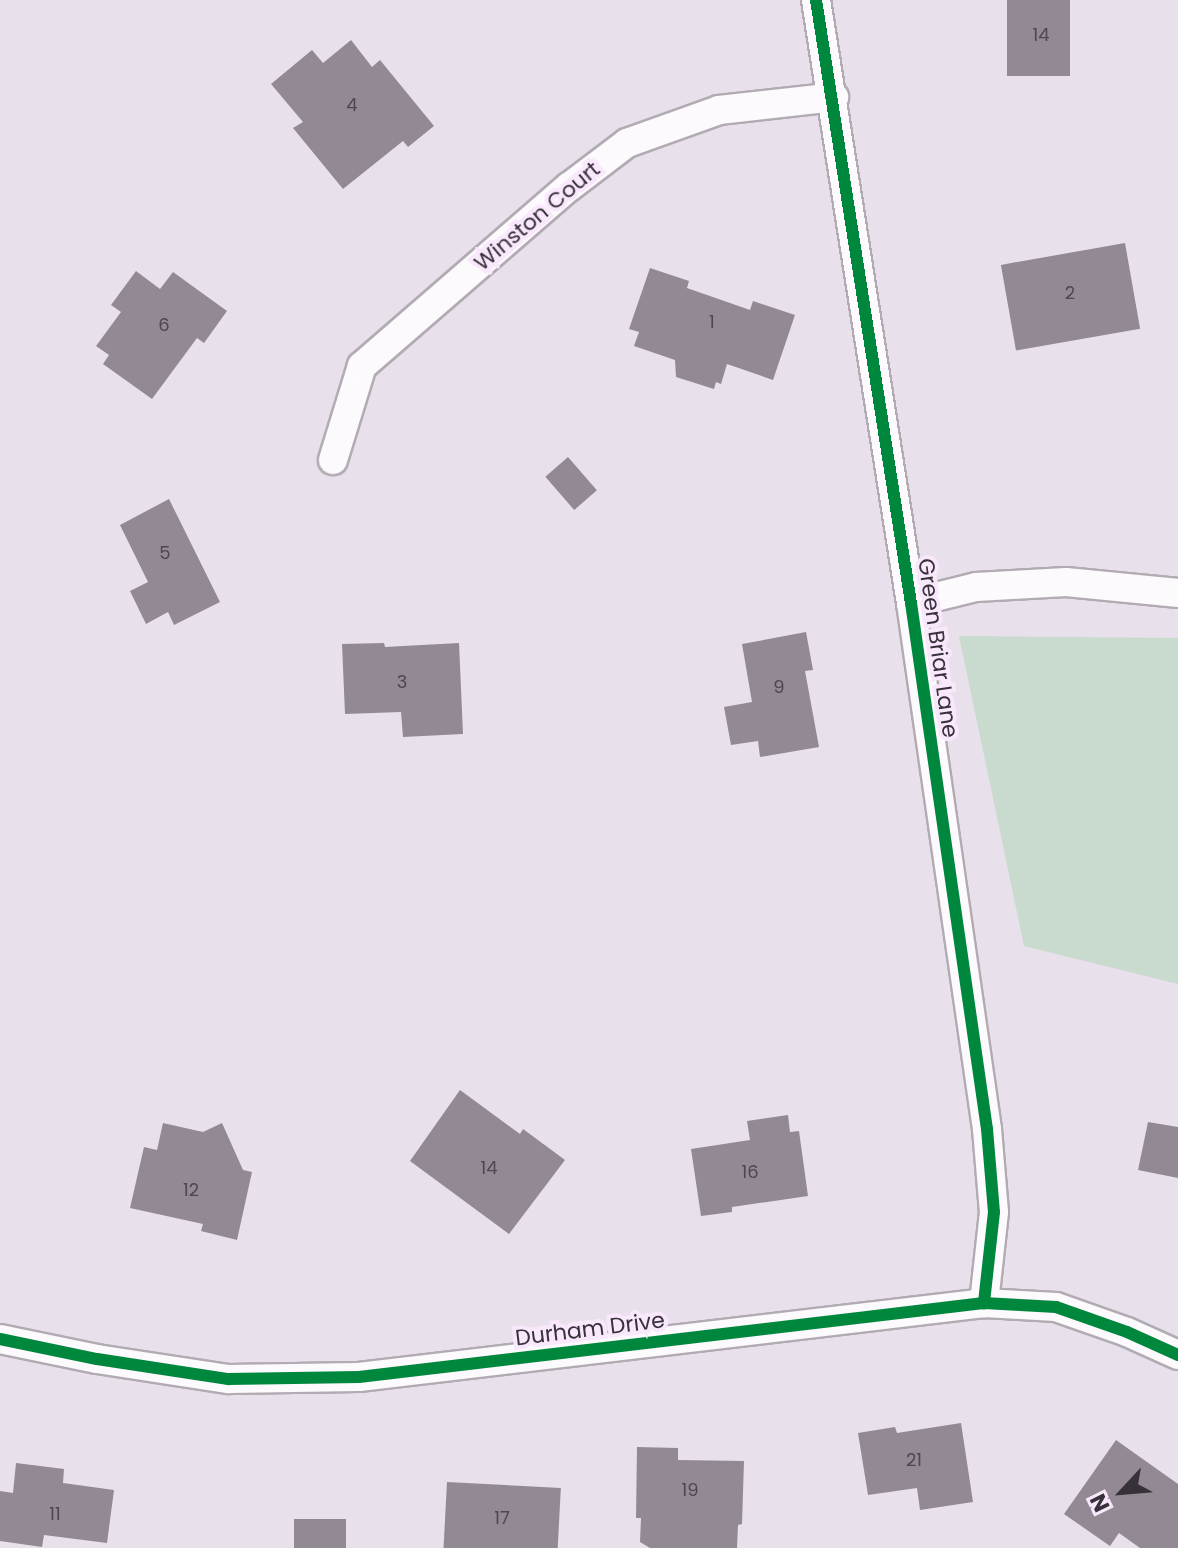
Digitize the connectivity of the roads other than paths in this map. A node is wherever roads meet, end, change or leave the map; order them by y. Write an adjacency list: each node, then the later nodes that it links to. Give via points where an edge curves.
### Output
1 (816, 0): 2 (street, Green Briar Lane)
2 (834, 97): 3 (street, Winston Court, via 719,110 627,143 362,366); 5 (street, Green Briar Lane)
3 (333, 460)
4 (1178, 593): 5 (street, via 1066,582 976,587)
5 (911, 603): 6 (street, Green Briar Lane, via 987,1129 994,1212)
6 (984, 1303): 7 (street, Durham Drive, via 359,1377 228,1379); 8 (street, Durham Drive, via 1056,1307)
7 (0, 1339)
8 (1178, 1355)

